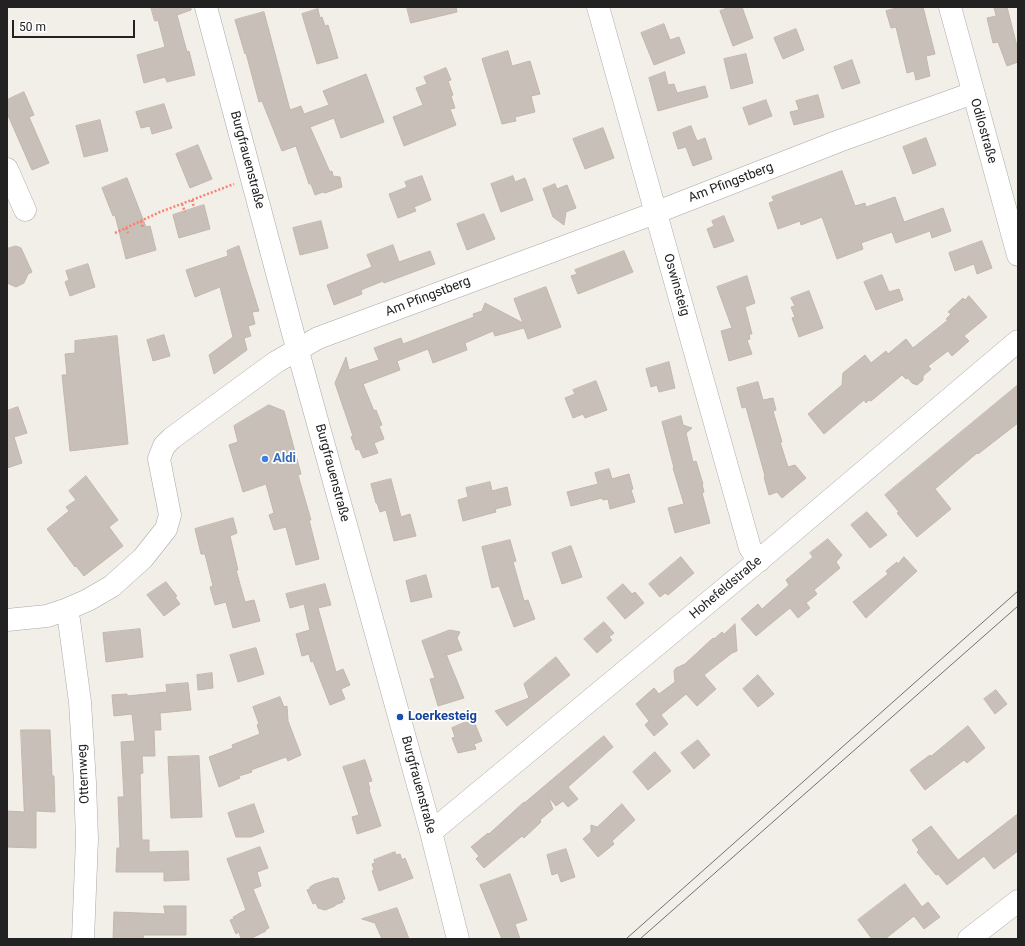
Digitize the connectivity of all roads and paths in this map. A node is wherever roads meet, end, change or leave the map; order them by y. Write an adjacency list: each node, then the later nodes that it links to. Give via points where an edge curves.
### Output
1 (206, 7): 20 (street, Burgfrauenstraße)
2 (598, 7): 12 (street, Oswinsteig)
3 (950, 7): 4 (street, Odilostraße)
4 (973, 93): 12 (street, Am Pfingstberg, via 839,141); 18 (street, Odilostraße)
5 (7, 169): 10 (street)
6 (237, 182): 7 (path)
7 (192, 200): 8 (path); 9 (path)
8 (182, 204): 11 (path); 13 (path)
9 (194, 208)
10 (25, 210)
11 (185, 212)
12 (655, 213): 20 (street, Am Pfingstberg, via 318,338); 21 (street, Oswinsteig, via 750,548)
13 (141, 221): 14 (path); 15 (path)
14 (126, 228): 16 (path); 17 (path)
15 (143, 228)
16 (115, 233)
17 (128, 233)
18 (1018, 255)
19 (1018, 341): 21 (street, Hohefeldstraße)
20 (298, 349): 22 (street, Am Pfingstberg, via 208,411 164,446 159,459 170,515 166,529 143,558 112,586); 24 (street, Burgfrauenstraße)
21 (759, 560): 24 (street, Hohefeldstraße)
22 (65, 610): 23 (street, Am Pfingstberg, via 47,616); 26 (street, Otternweg, via 69,620 80,702 85,783 87,839)
23 (7, 620)
24 (431, 832): 27 (street, Burgfrauenstraße)
25 (1018, 901): 28 (street)
26 (84, 939)
27 (458, 939)
28 (969, 939)

